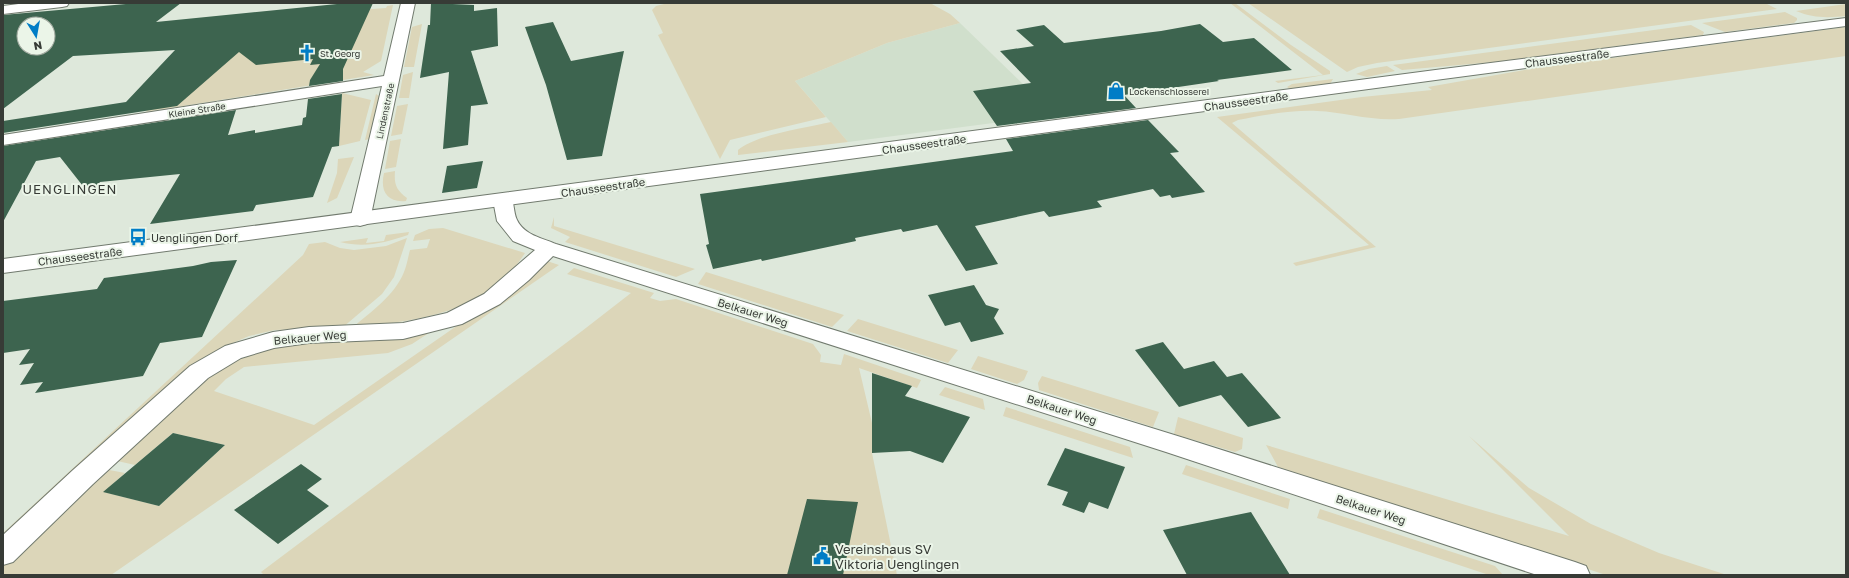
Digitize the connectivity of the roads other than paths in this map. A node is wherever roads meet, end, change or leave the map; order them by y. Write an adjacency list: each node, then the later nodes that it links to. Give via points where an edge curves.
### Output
1 (62, 3): 3 (street)
2 (408, 3): 5 (street, Lindenstraße)
3 (3, 10)
4 (1846, 22): 7 (street, Chausseestraße)
5 (391, 80): 6 (street, Kleine Straße); 8 (street, Lindenstraße)
6 (3, 140)
7 (503, 200): 8 (street, Chausseestraße); 9 (street, Belkauer Weg, via 507,221 520,237)
8 (360, 220): 10 (street, Chausseestraße)
9 (549, 248): 11 (street, Belkauer Weg, via 492,299 454,319 403,331 273,340 233,352 200,372 83,477); 12 (street, Belkauer Weg, via 1160,440)
10 (3, 266)
11 (3, 554)
12 (1574, 575)

